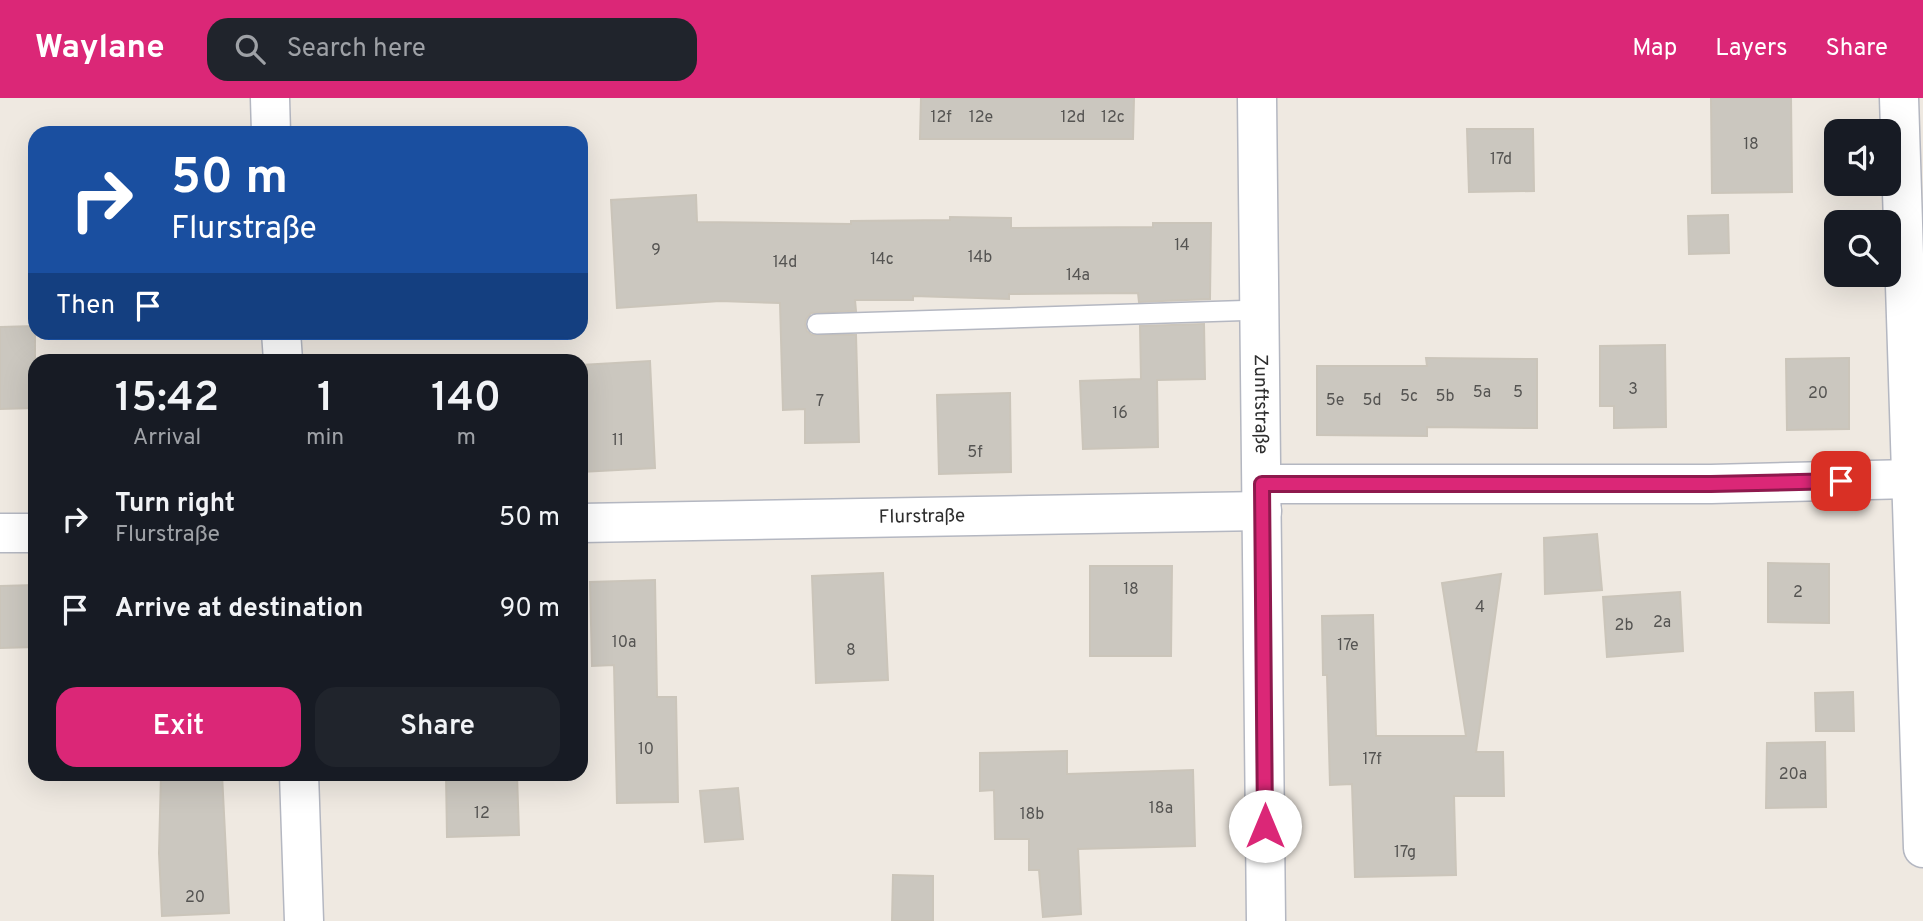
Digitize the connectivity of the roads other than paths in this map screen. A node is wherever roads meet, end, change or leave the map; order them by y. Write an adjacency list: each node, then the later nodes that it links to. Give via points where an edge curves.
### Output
1 (270, 98): 4 (street)
2 (1257, 98): 5 (street, Zunftstraße)
3 (1899, 98): 7 (street)
4 (271, 126)
5 (1260, 310): 6 (lane); 8 (street, Zunftstraße)
6 (817, 324)
7 (1911, 479): 8 (street, Flurstraße); 13 (street)
8 (1262, 498): 9 (street, Flurstraße); 15 (street, Zunftstraße)
9 (588, 523)
10 (0, 533): 11 (street)
11 (28, 533)
12 (299, 781): 14 (street)
13 (1923, 848)
14 (304, 921)
15 (1266, 921)

